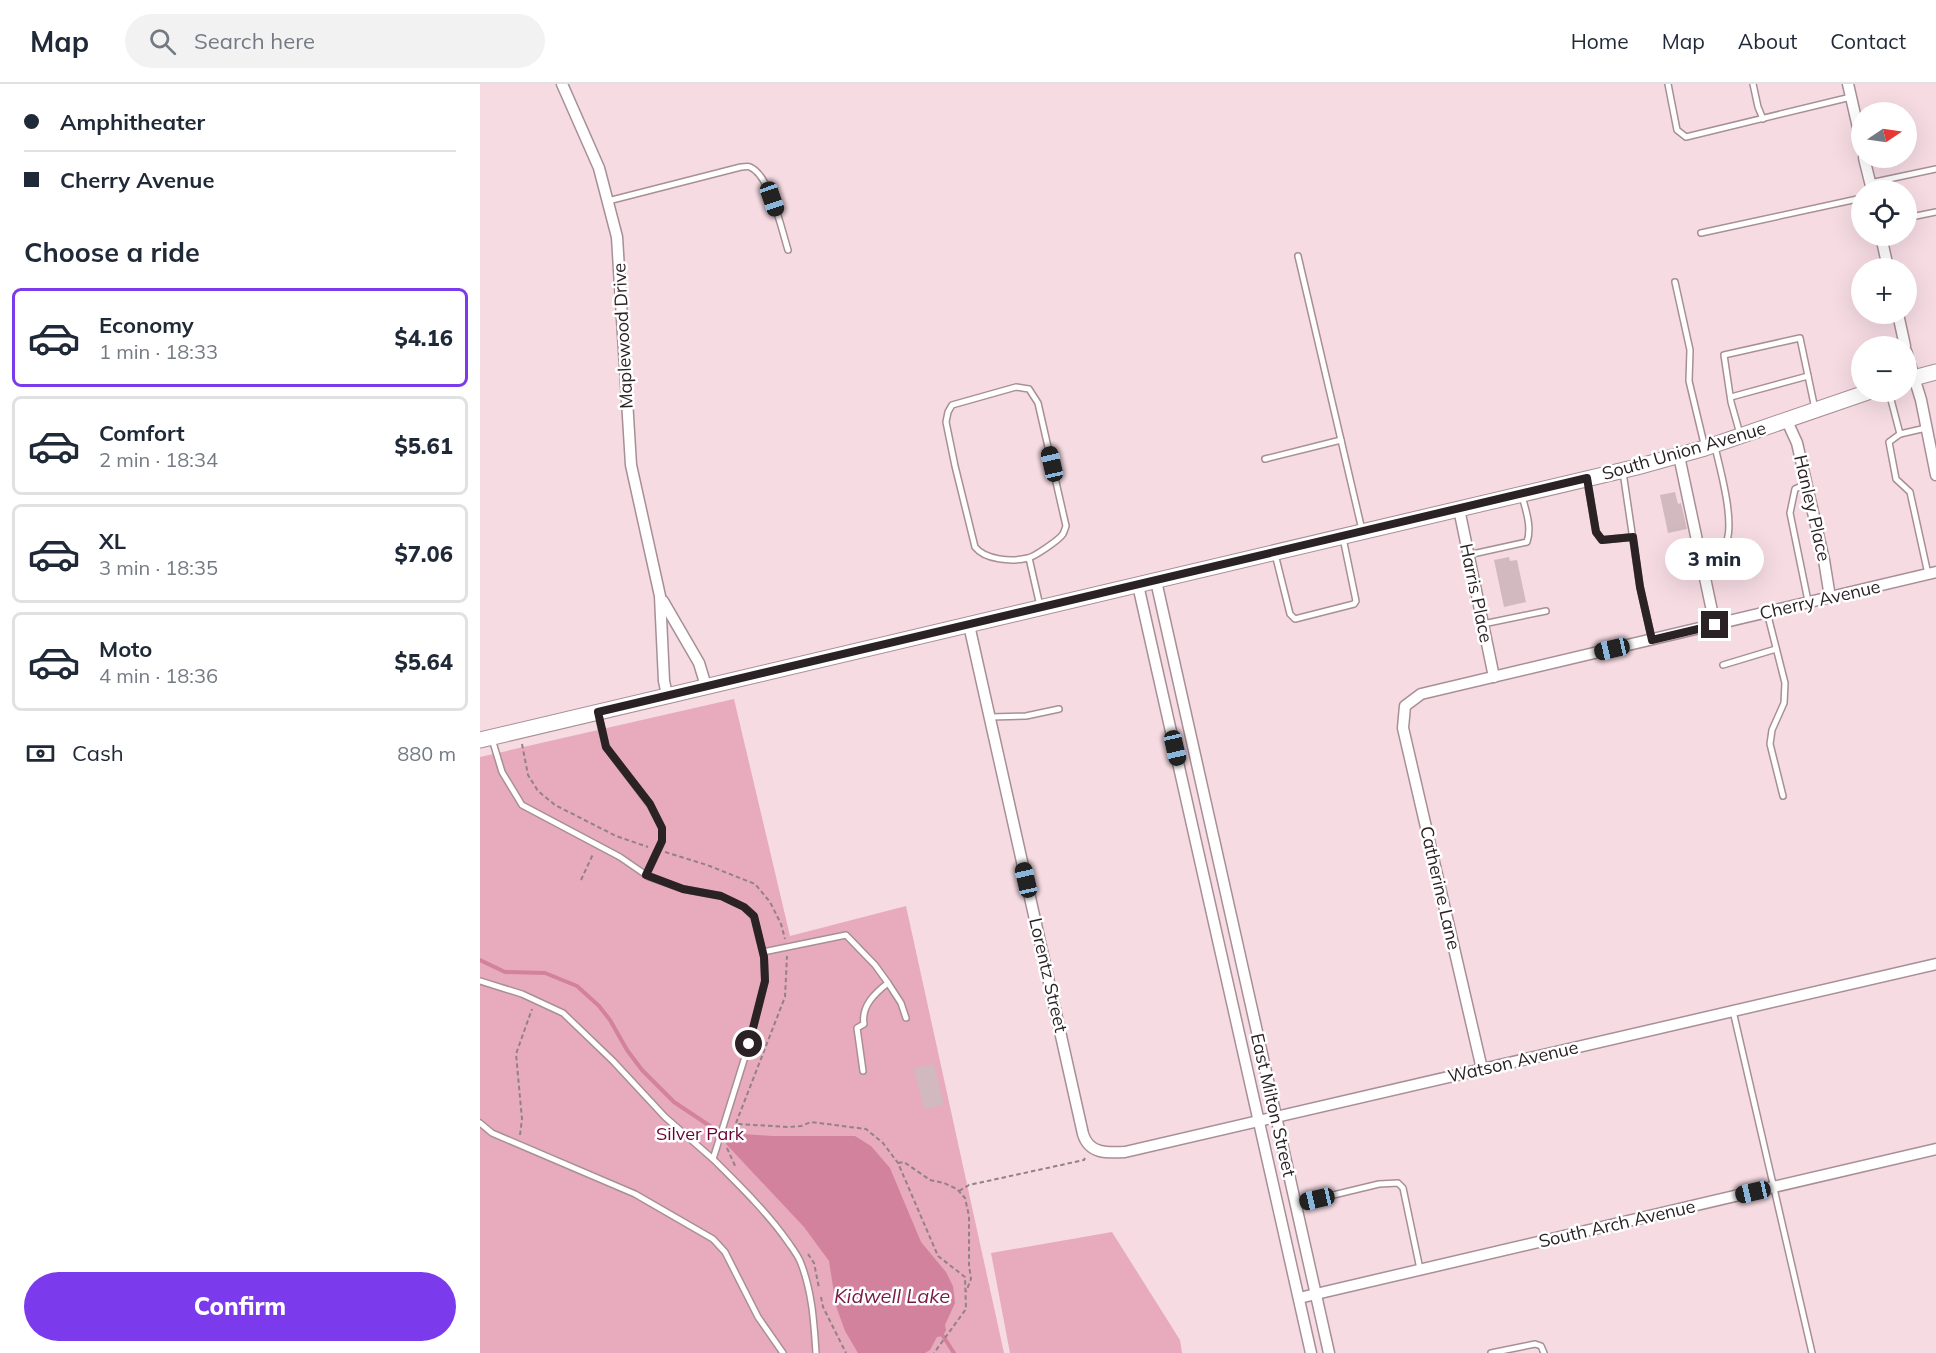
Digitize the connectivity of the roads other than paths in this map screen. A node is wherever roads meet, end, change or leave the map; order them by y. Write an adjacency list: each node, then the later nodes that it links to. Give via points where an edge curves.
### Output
1 (562, 84): 11 (street, Maplewood Drive, via 599,168)
2 (1668, 84): 7 (lane, via 1677,130 1686,137)
3 (1753, 84): 7 (lane)
4 (1848, 84): 5 (street)
5 (1851, 97): 6 (street); 7 (lane)
6 (1852, 102)
7 (1763, 119)
8 (1936, 169): 9 (lane)
9 (1896, 180)
10 (1851, 200): 14 (lane)
11 (608, 201): 15 (lane, via 749,167 757,171 768,190); 50 (street, Maplewood Drive, via 617,237 631,465)
12 (1936, 212): 13 (lane)
13 (1917, 216)
14 (1701, 233)
15 (788, 250)
16 (1298, 256): 30 (lane)
17 (1675, 282): 31 (lane, via 1690,350 1689,381)
18 (1936, 372): 20 (main road)
19 (1808, 376): 21 (lane); 21 (lane, via 1800,338 1724,355); 25 (lane)
20 (1917, 377)
21 (1731, 397): 29 (lane)
22 (1851, 398): 25 (main road, South Union Avenue)
23 (1917, 398): 27 (street)
24 (1892, 402): 28 (lane)
25 (1815, 410): 26 (main road, South Union Avenue)
26 (1786, 421): 29 (main road, South Union Avenue); 37 (street, Hanley Place, via 1797,442)
27 (1930, 433): 28 (lane); 35 (street)
28 (1900, 434): 47 (lane, via 1889,442 1896,479 1910,492)
29 (1741, 437): 31 (main road, South Union Avenue)
30 (1341, 440): 33 (lane); 40 (lane)
31 (1710, 447): 32 (main road, South Union Avenue); 46 (lane, via 1723,483 1729,525 1727,541 1712,561)
32 (1679, 456): 34 (main road, South Union Avenue); 46 (street)
33 (1265, 459)
34 (1623, 470): 36 (main road, South Union Avenue); 42 (lane)
35 (1936, 475)
36 (1587, 478): 38 (main road, South Union Avenue); 42 (lane, via 1596,532 1602,540)
37 (1806, 484): 51 (street, Hanley Place); 52 (lane, via 1795,489 1790,513)
38 (1522, 494): 39 (main road, South Union Avenue); 44 (lane, via 1527,542)
39 (1459, 509): 40 (main road, South Union Avenue); 44 (street, Harris Place)
40 (1362, 532): 41 (main road, South Union Avenue)
41 (1342, 536): 43 (main road, South Union Avenue); 43 (lane, via 1354,604 1294,619)
42 (1633, 537): 59 (lane)
43 (1274, 553): 48 (main road, South Union Avenue)
44 (1468, 555): 56 (street, Harris Place)
45 (1029, 558): 45 (lane, via 1063,535 1066,526 1038,403 1029,389 1016,387 952,405 946,422 975,547 987,556); 53 (lane)
46 (1701, 567): 58 (street)
47 (1932, 573): 51 (street, Cherry Avenue)
48 (1156, 581): 49 (main road, South Union Avenue); 65 (street, East Milton Street)
49 (1138, 585): 53 (main road, South Union Avenue); 67 (street, East Milton Street)
50 (660, 596): 63 (street, Maplewood Drive, via 699,663); 64 (street, Maplewood Drive)
51 (1830, 597): 52 (street, Cherry Avenue)
52 (1808, 603): 55 (street, Cherry Avenue)
53 (1041, 608): 57 (main road, South Union Avenue)
54 (1546, 611): 56 (lane)
55 (1767, 612): 58 (street, Cherry Avenue); 60 (lane)
56 (1483, 624): 62 (street, Harris Place)
57 (969, 625): 63 (main road, South Union Avenue); 70 (street, Lorentz Street)
58 (1715, 625): 59 (street, Cherry Avenue)
59 (1652, 640): 62 (street, Cherry Avenue)
60 (1776, 650): 61 (lane); 72 (lane, via 1785,683 1784,703 1770,744)
61 (1723, 665)
62 (1494, 677): 66 (street, Cherry Avenue, via 1421,694)
63 (706, 686): 64 (main road, South Union Avenue)
64 (667, 695): 69 (main road, South Union Avenue)
65 (1183, 703): 67 (street); 73 (street, East Milton Street)
66 (1405, 706): 86 (street, Catherine Lane, via 1403,728)
67 (1165, 707): 74 (street, East Milton Street)
68 (1059, 709): 70 (lane, via 1026,716)
69 (598, 712): 71 (main road, South Union Avenue); 75 (lane, via 606,747 650,804 662,828 662,841)
70 (990, 717): 91 (street, Lorentz Street, via 1083,1134)
71 (486, 739): 75 (lane, via 522,805)
72 (1783, 796)
73 (1206, 805): 74 (street); 76 (street, East Milton Street)
74 (1189, 810): 77 (street, East Milton Street)
75 (646, 875): 78 (lane, via 683,889 721,896 744,907 754,916)
76 (1229, 908): 77 (street); 82 (street, East Milton Street)
77 (1212, 912): 84 (street, East Milton Street)
78 (763, 952): 81 (lane, via 846,935); 93 (lane, via 765,981)
79 (1936, 964): 83 (street, Watson Avenue)
80 (480, 981): 93 (lane, via 562,1013 665,1117)
81 (888, 983): 85 (lane); 87 (lane, via 870,1000 864,1024 858,1028)
82 (1252, 1009): 84 (street, East Milton Street); 88 (street, East Milton Street)
83 (1733, 1011): 86 (street, Watson Avenue); 94 (lane)
84 (1235, 1014): 89 (street, East Milton Street)
85 (906, 1018)
86 (1482, 1069): 88 (street, Watson Avenue)
87 (863, 1071)
88 (1276, 1118): 89 (street, Watson Avenue); 95 (street, East Milton Street)
89 (1259, 1122): 91 (street, Watson Avenue, via 1125,1152 1103,1153); 96 (street, East Milton Street)
90 (480, 1123): 101 (lane, via 492,1133 635,1194 713,1239 725,1252 758,1317)
91 (1091, 1148)
92 (1936, 1149): 94 (street, South Arch Avenue)
93 (713, 1159): 100 (lane, via 800,1259 808,1284)
94 (1775, 1187): 97 (street, South Arch Avenue); 106 (lane)
95 (1295, 1203): 96 (street, East Milton Street); 97 (lane, via 1379,1184 1398,1184); 98 (street, East Milton Street)
96 (1278, 1205): 99 (street, East Milton Street)
97 (1420, 1269): 98 (street, South Arch Avenue)
98 (1316, 1294): 99 (street, South Arch Avenue); 103 (street, East Milton Street)
99 (1299, 1298): 102 (street, East Milton Street)
100 (815, 1352)
101 (783, 1353)
102 (1311, 1353)
103 (1329, 1353)
104 (1491, 1353): 105 (lane, via 1535,1344)
105 (1544, 1353)
106 (1812, 1353)

